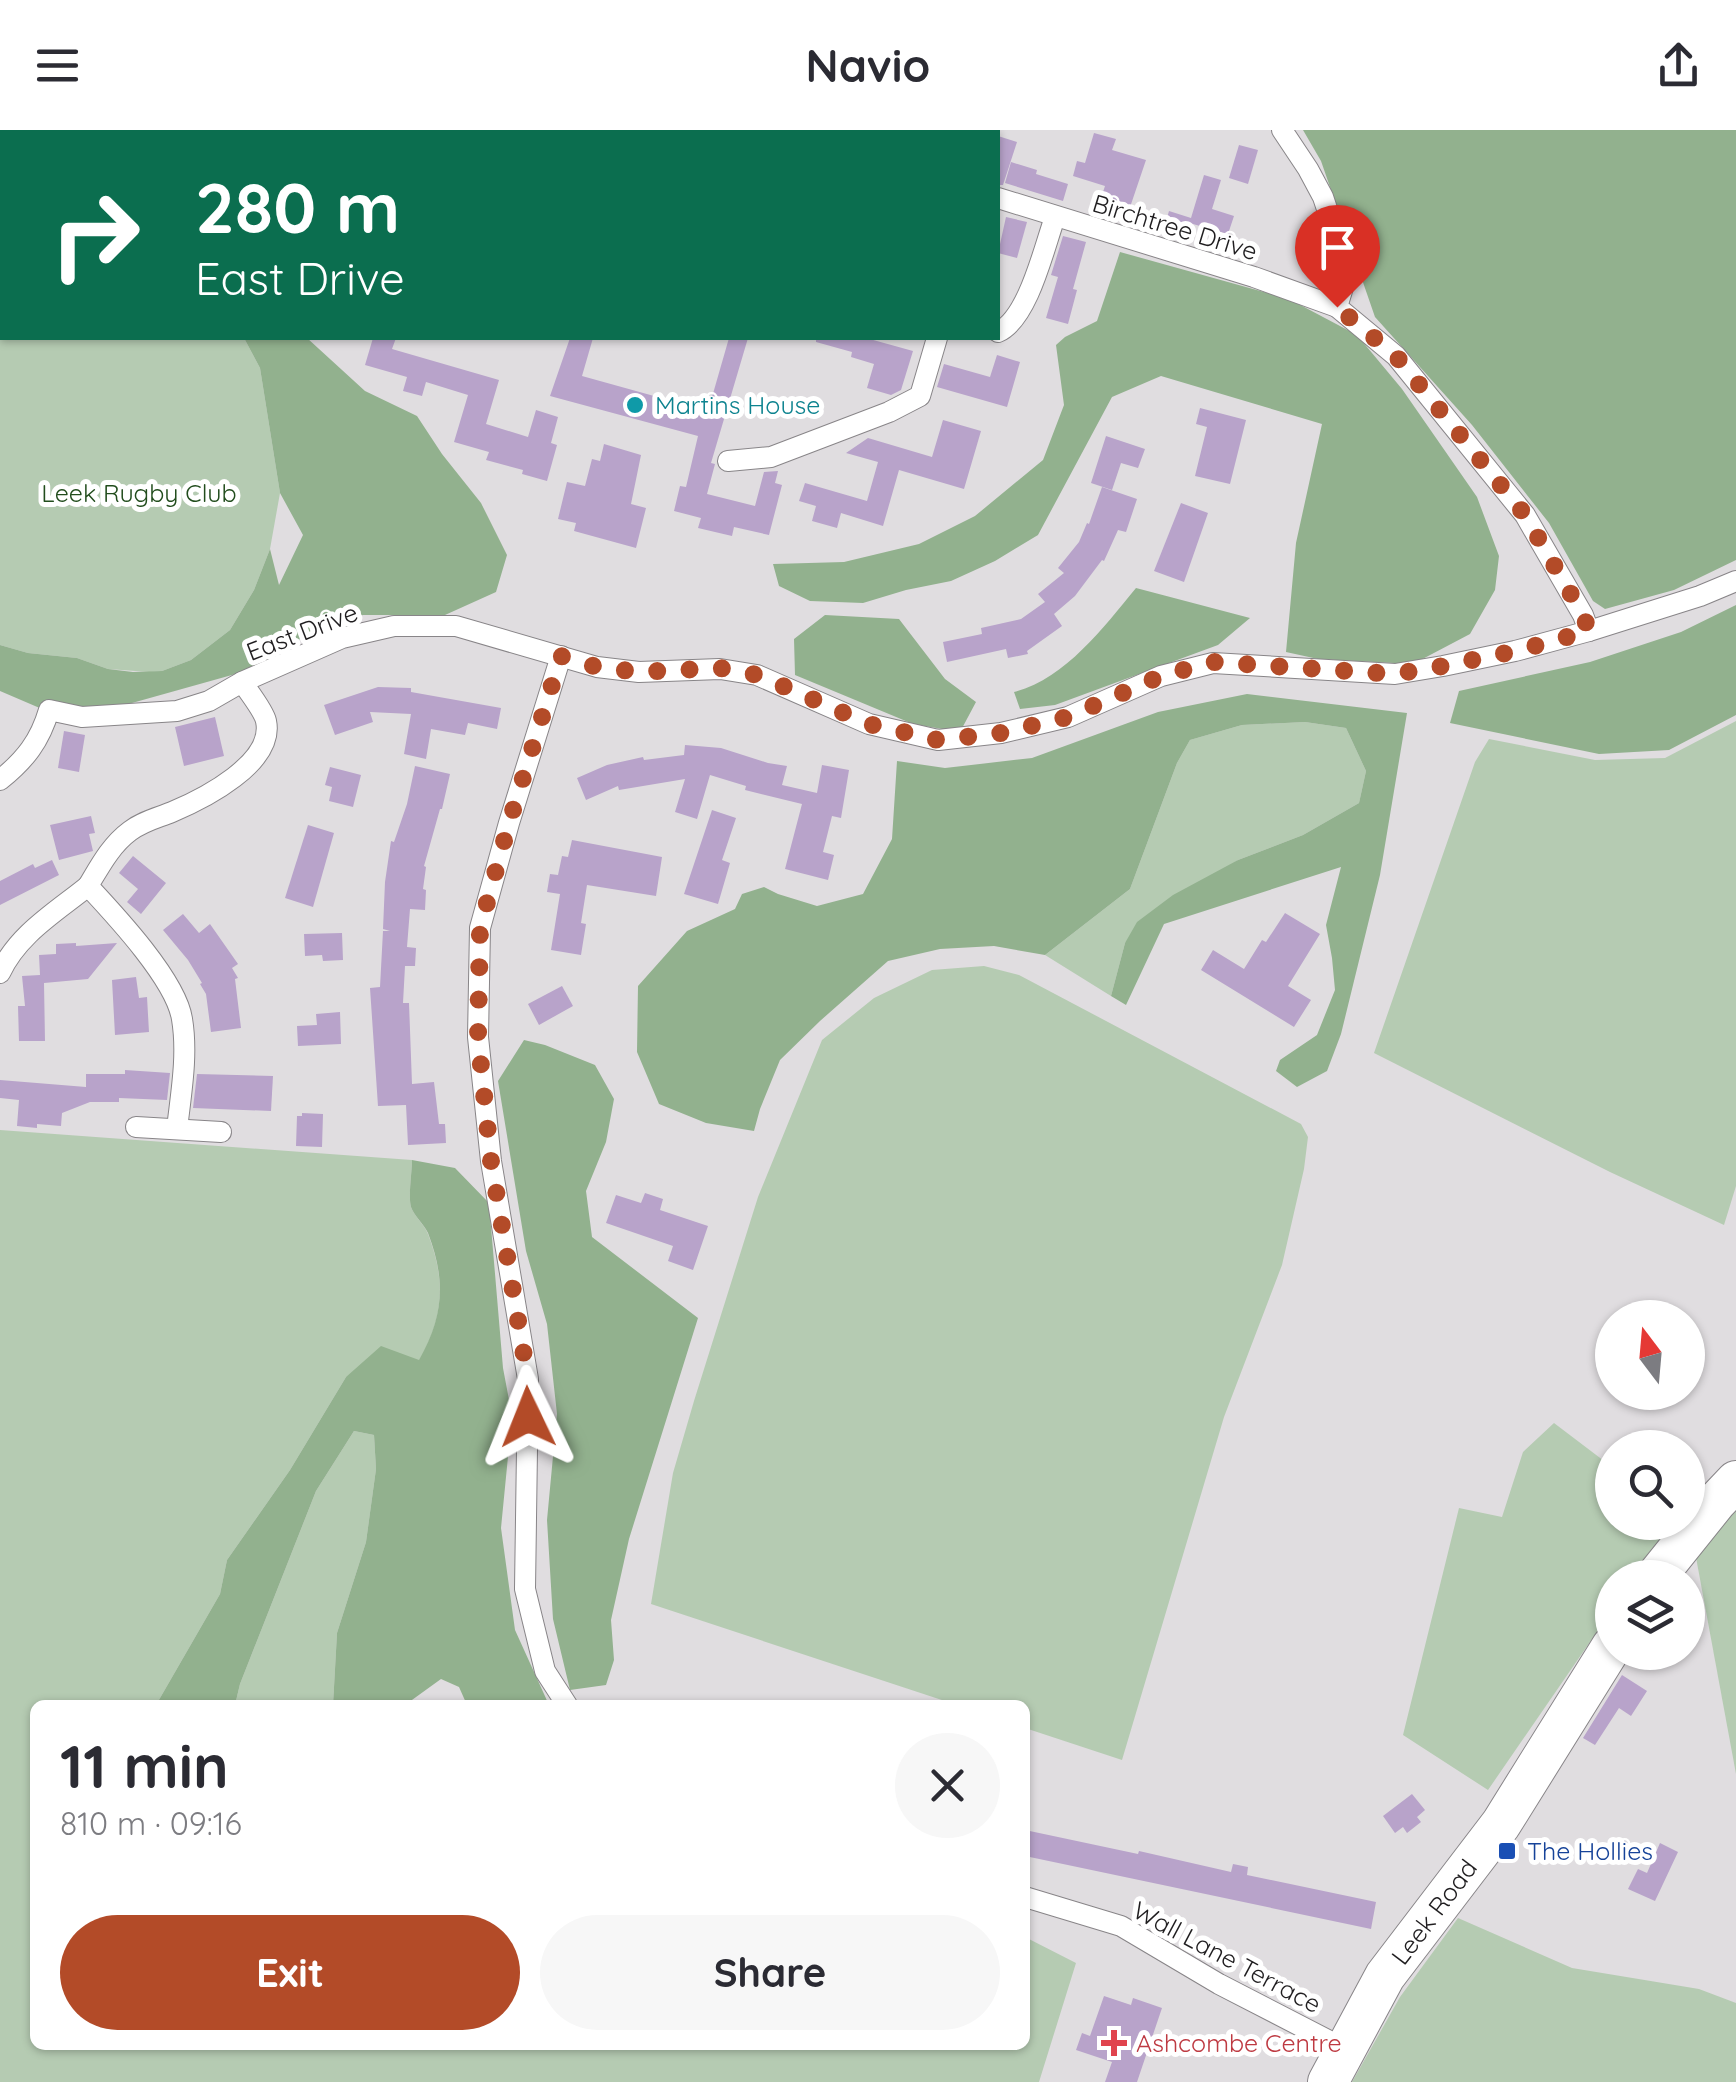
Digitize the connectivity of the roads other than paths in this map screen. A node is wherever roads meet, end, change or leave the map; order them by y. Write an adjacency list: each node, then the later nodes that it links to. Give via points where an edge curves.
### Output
1 (1282, 130): 4 (street, via 1323,197 1338,242 1345,281)
2 (1000, 199): 3 (street, Birchtree Drive)
3 (1055, 217): 4 (street, Birchtree Drive); 5 (street, via 1023,309)
4 (1337, 307): 9 (street, Birchtree Drive, via 1396,356 1525,515)
5 (1000, 331)
6 (936, 340): 7 (street, via 920,396 771,457)
7 (728, 460)
8 (1736, 581): 9 (street, East Drive)
9 (1589, 631): 10 (street, East Drive, via 1395,674 1213,662 1161,676 1068,717 938,740 869,724 758,675 720,668 639,672)
10 (561, 656): 11 (street, East Drive, via 456,626 394,626 342,638); 21 (street, via 480,928 478,1037 491,1161 528,1379 525,1589 545,1671)
11 (242, 682): 12 (street, East Drive, via 177,711 82,717 49,710 32,749); 13 (street, via 266,721 264,747 242,772 128,833)
12 (0, 780)
13 (88, 886): 14 (street, via 27,934); 16 (street, via 131,932 182,1015)
14 (0, 972)
15 (136, 1127): 16 (street)
16 (178, 1129): 17 (street)
17 (221, 1132)
18 (1736, 1482): 19 (highway)
19 (1669, 1560)
20 (1597, 1670): 23 (highway, Leek Road, via 1501,1824 1385,1976)
21 (564, 1700)
22 (1030, 1899): 23 (street, Wall Lane Terrace, via 1121,1926)
23 (1337, 2066)

